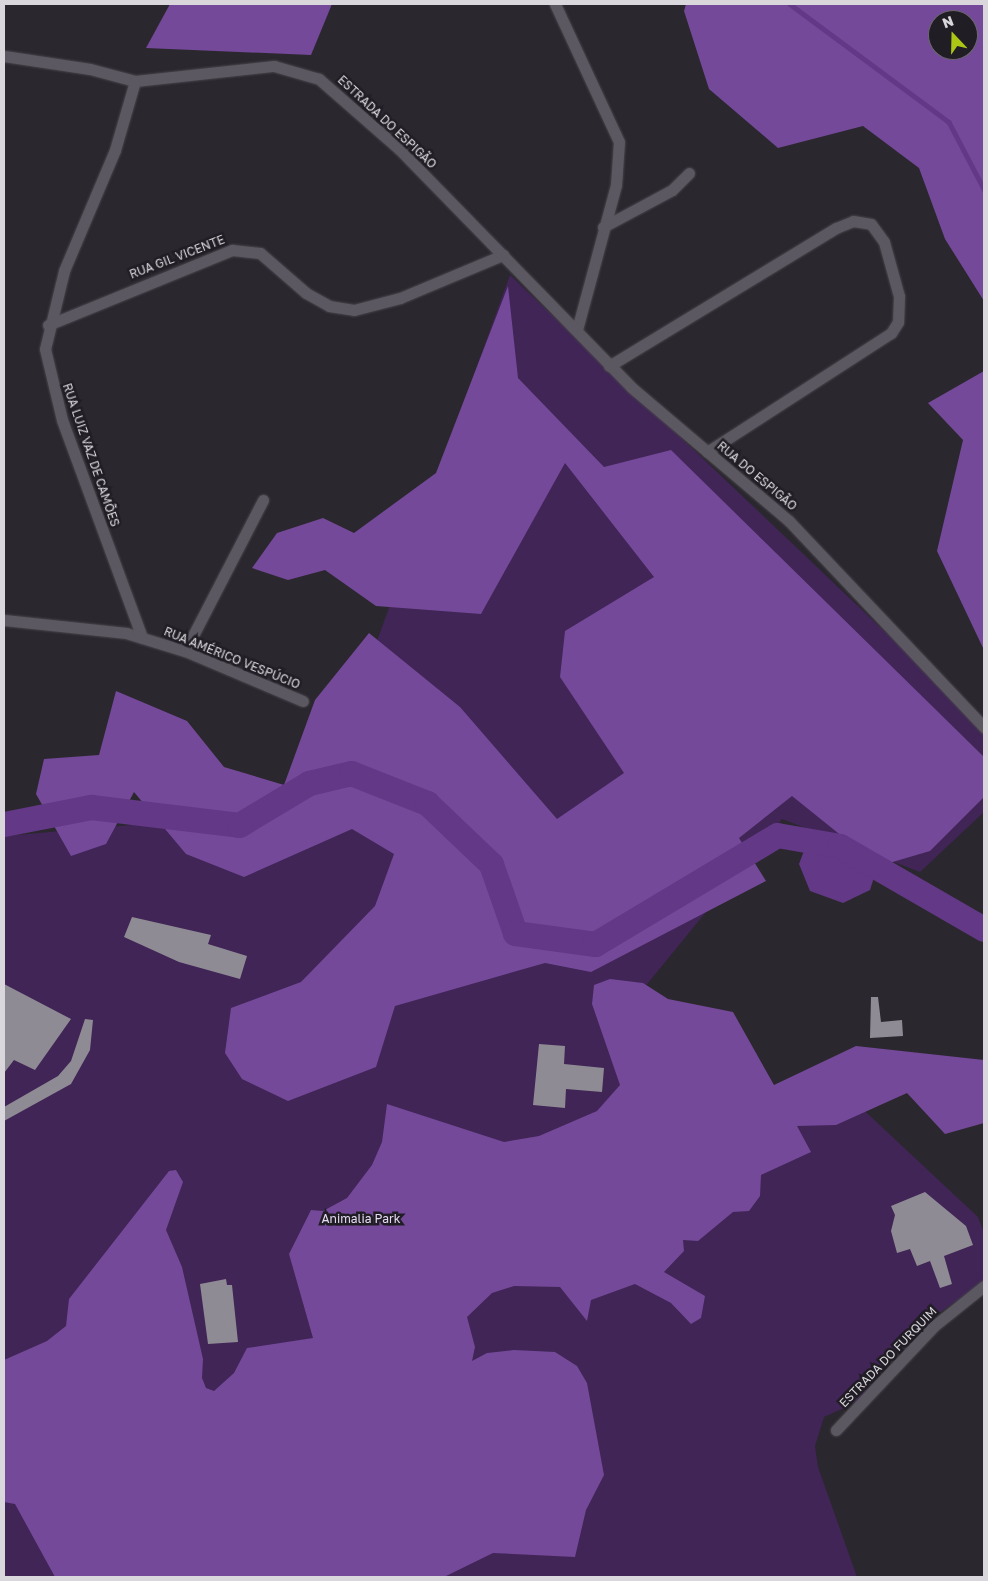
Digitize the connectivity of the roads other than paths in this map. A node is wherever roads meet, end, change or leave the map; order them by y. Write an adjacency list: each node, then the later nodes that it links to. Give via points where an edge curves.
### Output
1 (555, 4): 5 (street, via 619,142 616,185)
2 (4, 56): 3 (street, via 90,69)
3 (135, 81): 6 (street, ESTRADA DO ESPIGÃO, via 274,66 319,79 399,150); 7 (street, RUA LUIZ VAZ DE CAMÕES, via 115,150 64,271)
4 (689, 173): 5 (street, via 672,190)
5 (603, 227): 8 (street)
6 (503, 255): 7 (street, RUA GIL VICENTE, via 400,298 354,310 321,302 260,253 232,250); 8 (street, RUA DO ESPIGÃO)
7 (48, 325): 13 (street, RUA LUIZ VAZ DE CAMÕES, via 45,350 55,398)
8 (577, 330): 9 (street, RUA DO ESPIGÃO)
9 (609, 366): 10 (street, RUA DO ESPIGÃO); 10 (street, via 836,228 853,221 871,224 884,242 899,296 898,322 891,333)
10 (707, 452): 16 (street, RUA DO ESPIGÃO, via 789,521)
11 (264, 500): 14 (street)
12 (4, 620): 13 (street, RUA AMÉRICO VESPÚCIO)
13 (142, 638): 14 (street, RUA AMÉRICO VESPÚCIO)
14 (185, 652): 15 (street, RUA AMÉRICO VESPÚCIO)
15 (303, 701)
16 (984, 727)
17 (984, 1286): 18 (street, ESTRADA DO FURQUIM, via 934,1326)
18 (836, 1430)

